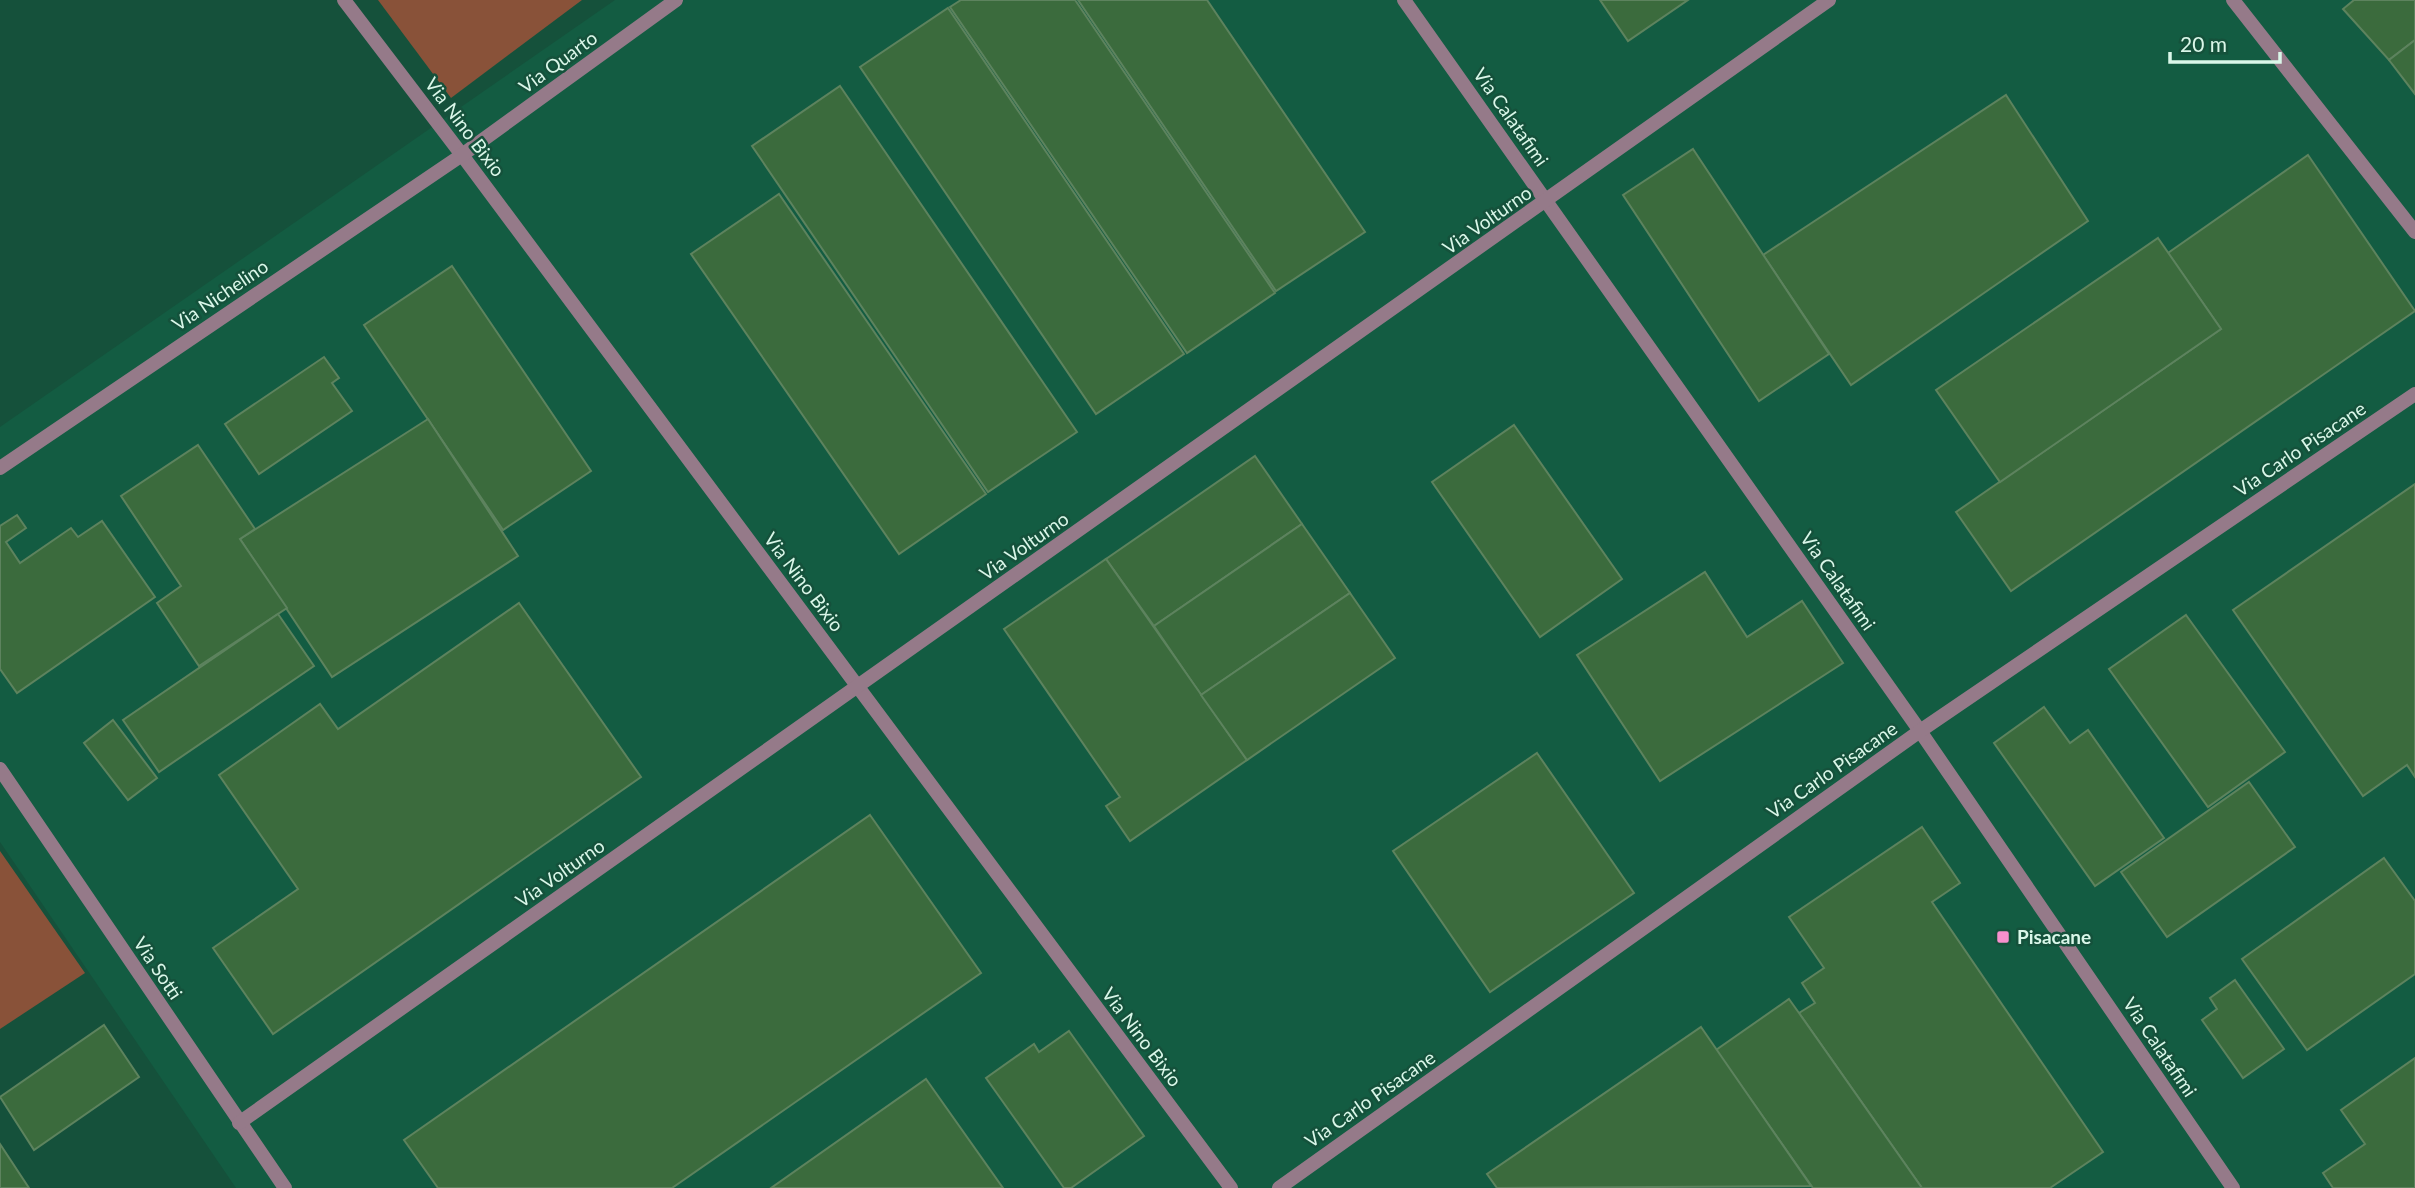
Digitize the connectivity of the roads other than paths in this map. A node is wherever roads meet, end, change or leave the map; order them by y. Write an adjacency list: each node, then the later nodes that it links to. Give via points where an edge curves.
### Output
1 (344, 0): 6 (street, Via Nino Bixio)
2 (676, 0): 6 (street, Via Quarto)
3 (1404, 0): 7 (street, Via Calatafimi)
4 (1829, 0): 7 (street, Via Volturno)
5 (2233, 0): 8 (street)
6 (462, 155): 10 (street, Via Nichelino); 11 (street, Via Nino Bixio)
7 (1547, 202): 11 (street, Via Volturno); 12 (street, Via Calatafimi)
8 (2415, 232)
9 (2415, 394): 12 (street, Via Carlo Pisacane)
10 (0, 468)
11 (857, 687): 14 (street, Via Volturno); 16 (street, Via Nino Bixio)
12 (1920, 731): 17 (street, Via Carlo Pisacane); 18 (street, Via Calatafimi)
13 (0, 769): 14 (street, Via Sotti)
14 (239, 1123): 15 (street, Via Sotti)
15 (285, 1188)
16 (1231, 1188)
17 (1279, 1188)
18 (2233, 1188)

